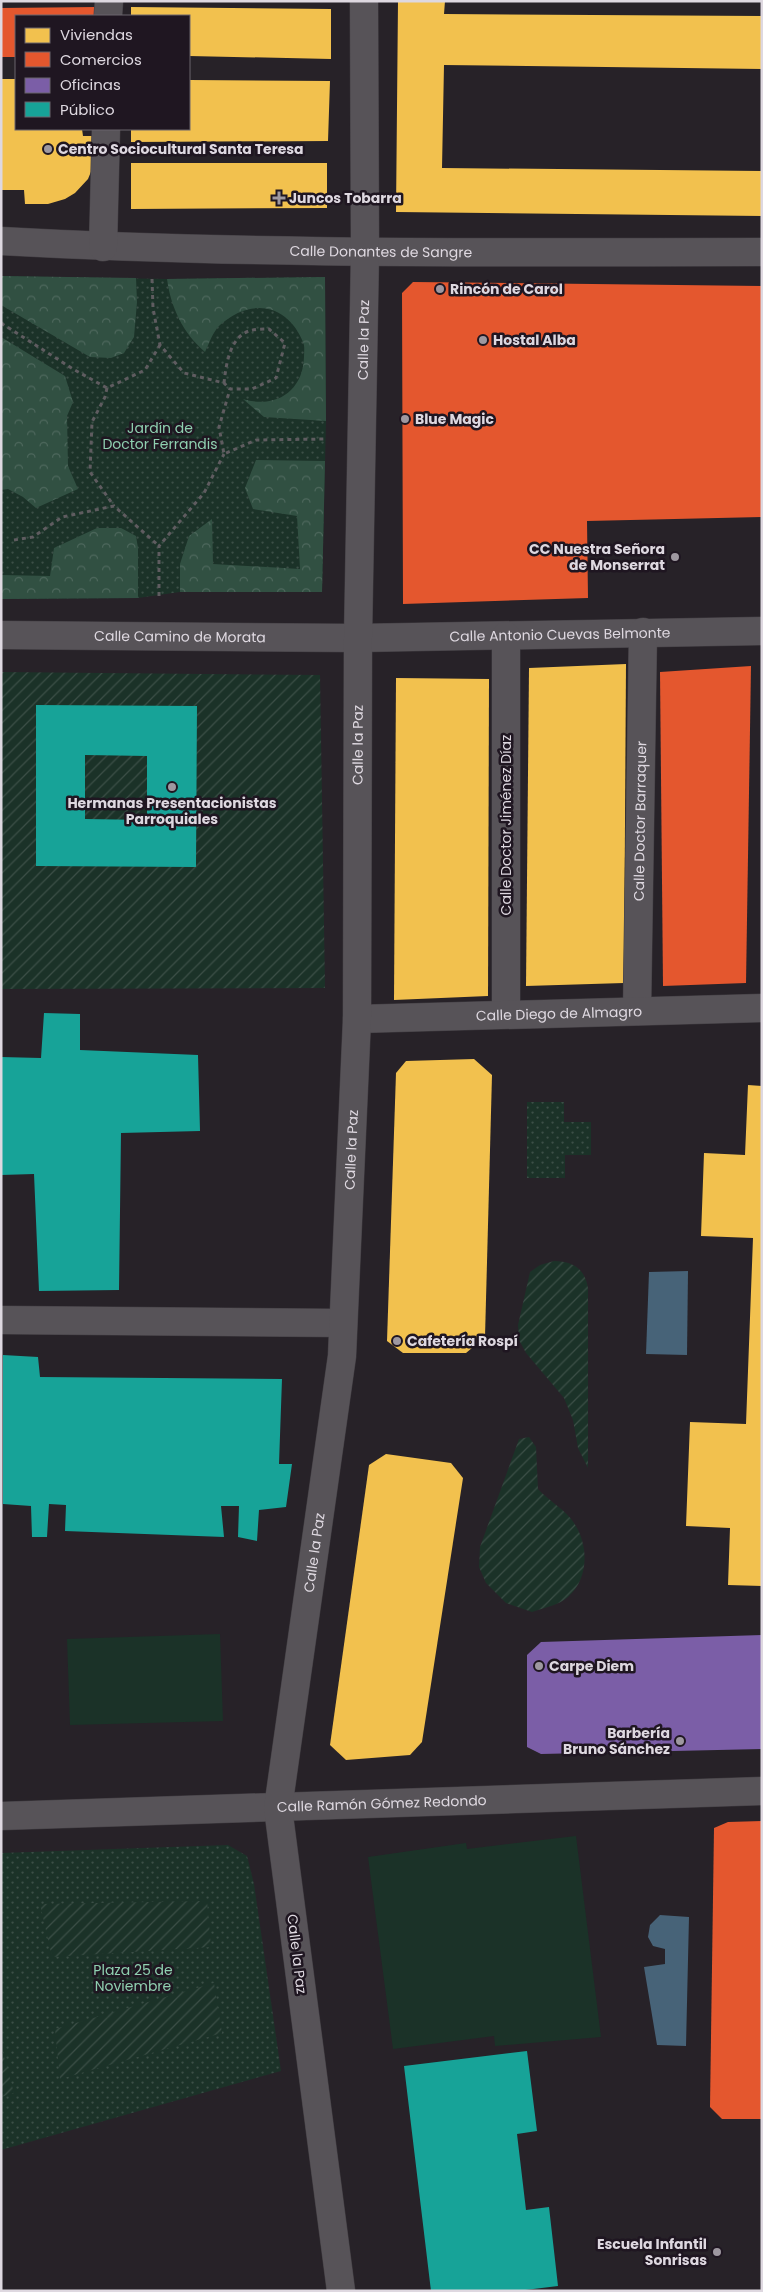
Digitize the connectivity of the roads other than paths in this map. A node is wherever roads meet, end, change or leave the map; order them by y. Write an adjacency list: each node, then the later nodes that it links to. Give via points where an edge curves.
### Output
1 (109, 1): 3 (street)
2 (364, 1): 8 (street, Calle la Paz)
3 (108, 15)
4 (106, 130): 6 (street)
5 (1, 241): 6 (street, Calle Donantes de Sangre)
6 (103, 247): 8 (street, Calle Donantes de Sangre)
7 (762, 252): 8 (street, Calle Donantes de Sangre)
8 (365, 253): 13 (street, Calle la Paz)
9 (762, 631): 10 (street, Calle Antonio Cuevas Belmonte)
10 (642, 632): 12 (street, Calle Antonio Cuevas Belmonte); 15 (street, Calle Doctor Barraquer)
11 (1, 635): 13 (street, Calle Camino de Morata)
12 (506, 636): 13 (street, Calle Antonio Cuevas Belmonte); 16 (street, Calle Doctor Jiménez Díaz)
13 (358, 638): 17 (street, Calle la Paz)
14 (762, 1008): 15 (street, Calle Diego de Almagro)
15 (637, 1011): 16 (street, Calle Diego de Almagro)
16 (506, 1014): 17 (street, Calle Diego de Almagro)
17 (357, 1019): 19 (street, Calle la Paz)
18 (1, 1320): 19 (street)
19 (343, 1323): 21 (street, Calle la Paz, via 342,1356)
20 (762, 1791): 21 (street, Calle Ramón Gómez Redondo)
21 (278, 1808): 22 (street, Calle Ramón Gómez Redondo); 23 (street, Calle la Paz)
22 (1, 1816)
23 (340, 2291)

